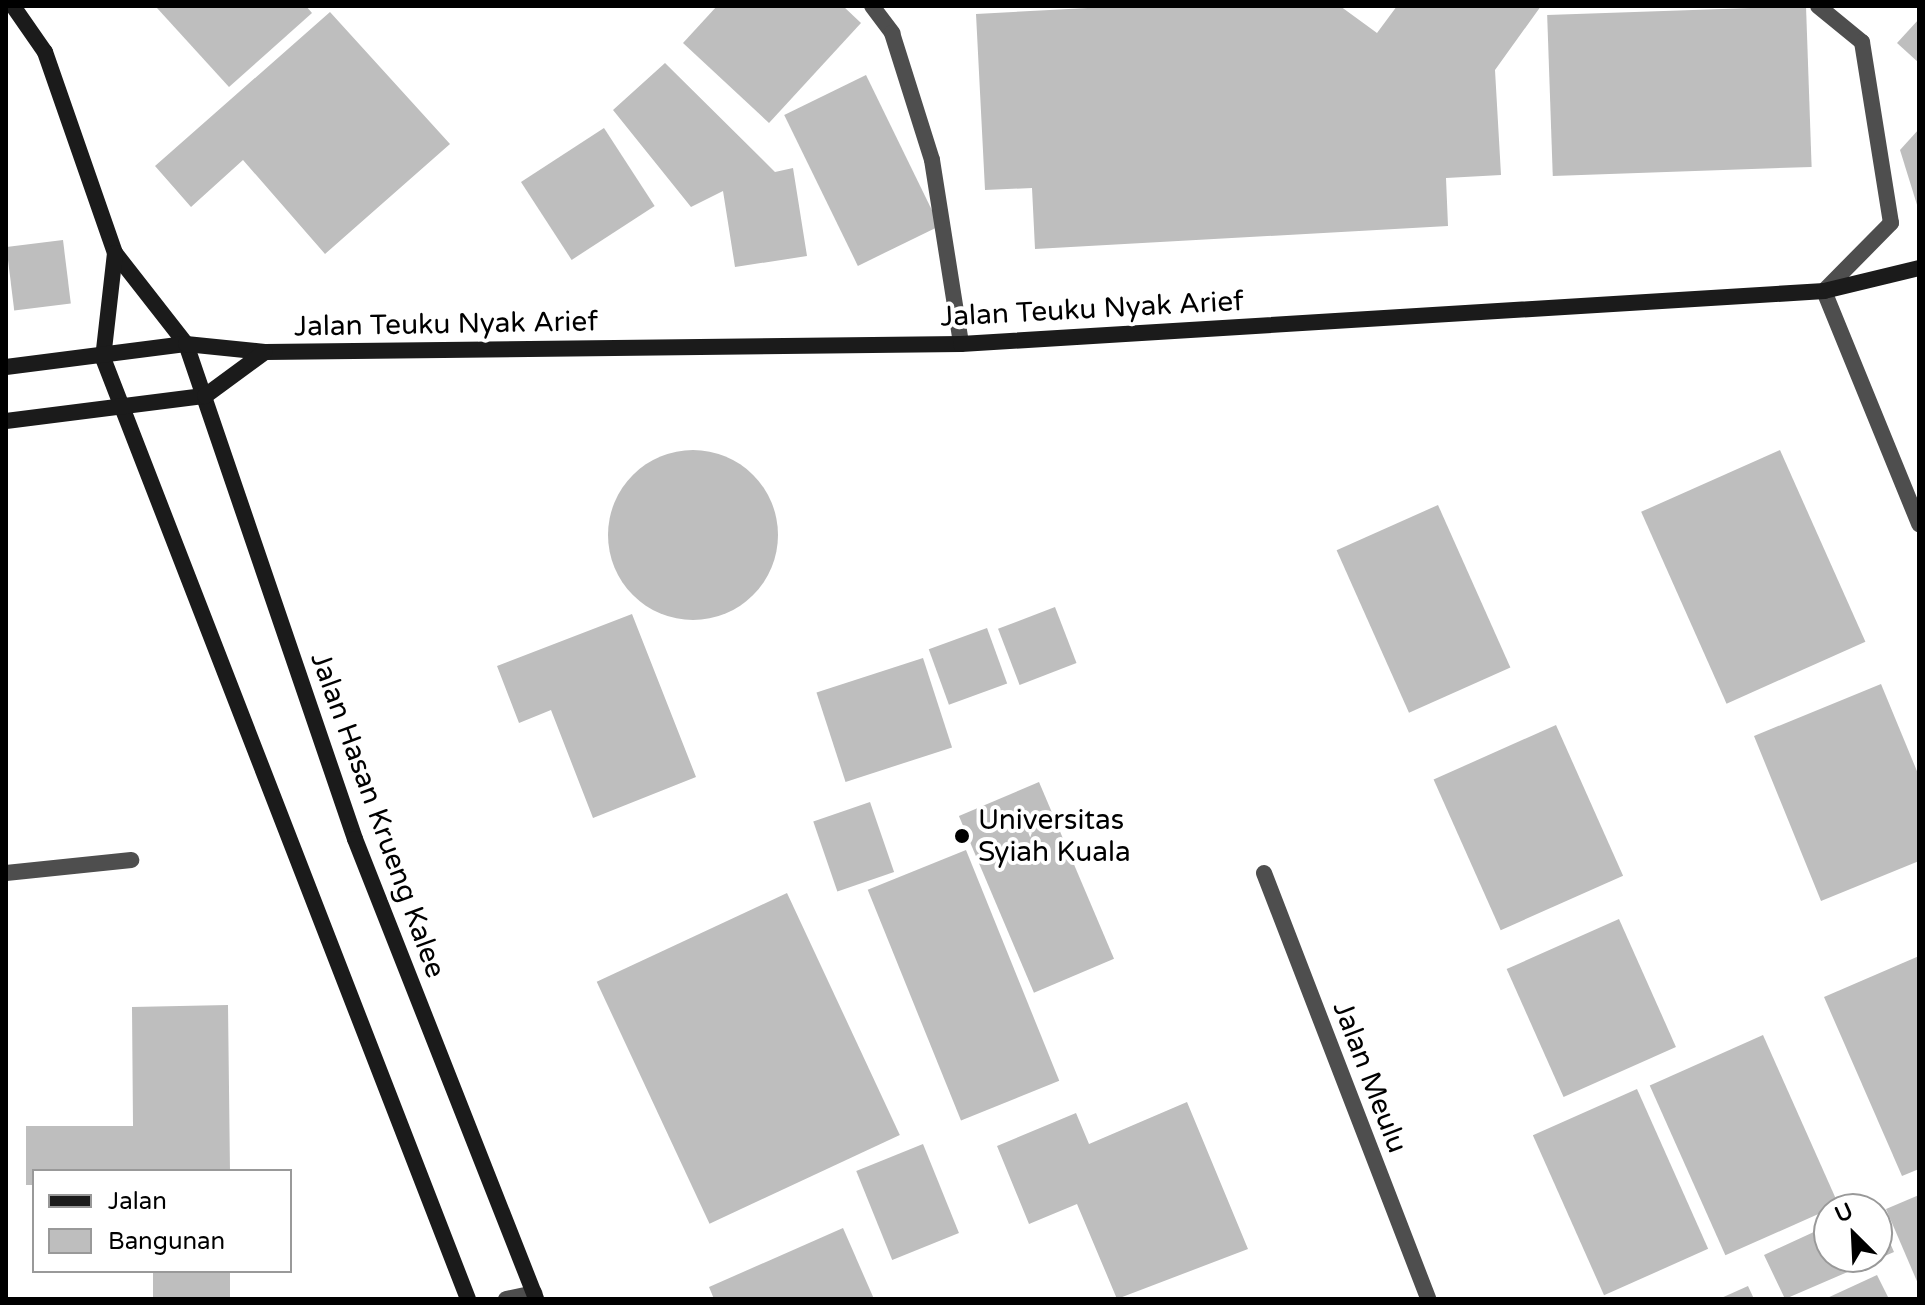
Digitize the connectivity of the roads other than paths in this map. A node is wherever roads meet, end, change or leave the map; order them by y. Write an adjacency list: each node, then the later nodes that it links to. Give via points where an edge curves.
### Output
1 (13, 6): 4 (street, via 45,52)
2 (872, 6): 8 (street, via 892,33 932,160)
3 (1818, 6): 6 (street, via 1862,42 1891,223)
4 (115, 253): 7 (street, Jalan Hasan Krueng Kalee); 10 (street)
5 (1919, 268): 6 (street, Jalan Teuku Nyak Arief)
6 (1824, 291): 8 (street, Jalan Teuku Nyak Arief); 15 (street)
7 (186, 344): 9 (street, Jalan Teuku Nyak Arief); 10 (street); 12 (street, Jalan Hasan Krueng Kalee)
8 (961, 344): 9 (street, Jalan Teuku Nyak Arief)
9 (265, 352): 12 (street)
10 (103, 358): 11 (street); 13 (street)
11 (6, 367)
12 (205, 396): 13 (street); 19 (street, Jalan Hasan Krueng Kalee, via 355,839)
13 (122, 409): 14 (street); 20 (street)
14 (6, 421)
15 (1919, 524)
16 (131, 860): 17 (street)
17 (6, 873)
18 (1264, 873): 22 (street, Jalan Meulu)
19 (535, 1296): 21 (street)
20 (468, 1299)
21 (506, 1299)
22 (1428, 1299)

